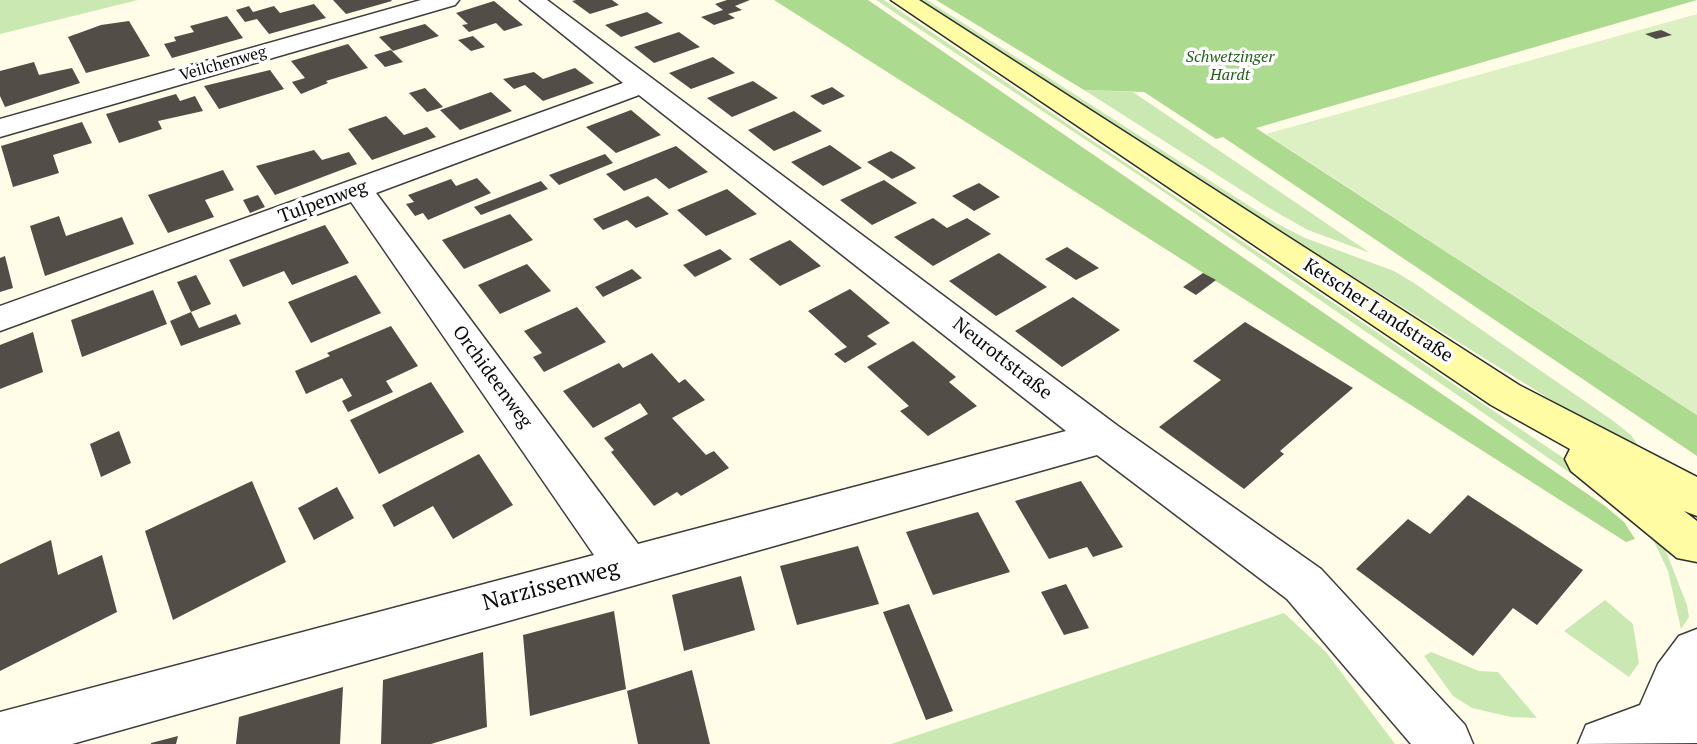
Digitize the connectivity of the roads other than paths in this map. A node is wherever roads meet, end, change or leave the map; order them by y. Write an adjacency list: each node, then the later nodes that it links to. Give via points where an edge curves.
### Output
1 (447, 0): 5 (street, Veilchenweg)
2 (532, 0): 4 (street, Neurottstraße)
3 (903, 0): 8 (street, Ketscher Landstraße)
4 (645, 84): 6 (street, Tulpenweg); 9 (street, Neurottstraße)
5 (0, 128)
6 (358, 189): 7 (street, Tulpenweg); 12 (street, Orchideenweg)
7 (0, 319)
8 (1505, 395): 10 (street, Ketscher Landstraße); 11 (street, Ketscher Landstraße)
9 (1103, 437): 12 (street, Narzissenweg); 16 (street, Neurottstraße, via 1304,584)
10 (1697, 498)
11 (1696, 548)
12 (627, 565): 15 (street, Narzissenweg)
13 (1697, 652): 14 (street, via 1676,681)
14 (1678, 720): 17 (street)
15 (0, 738)
16 (1446, 744)
17 (1605, 744)

